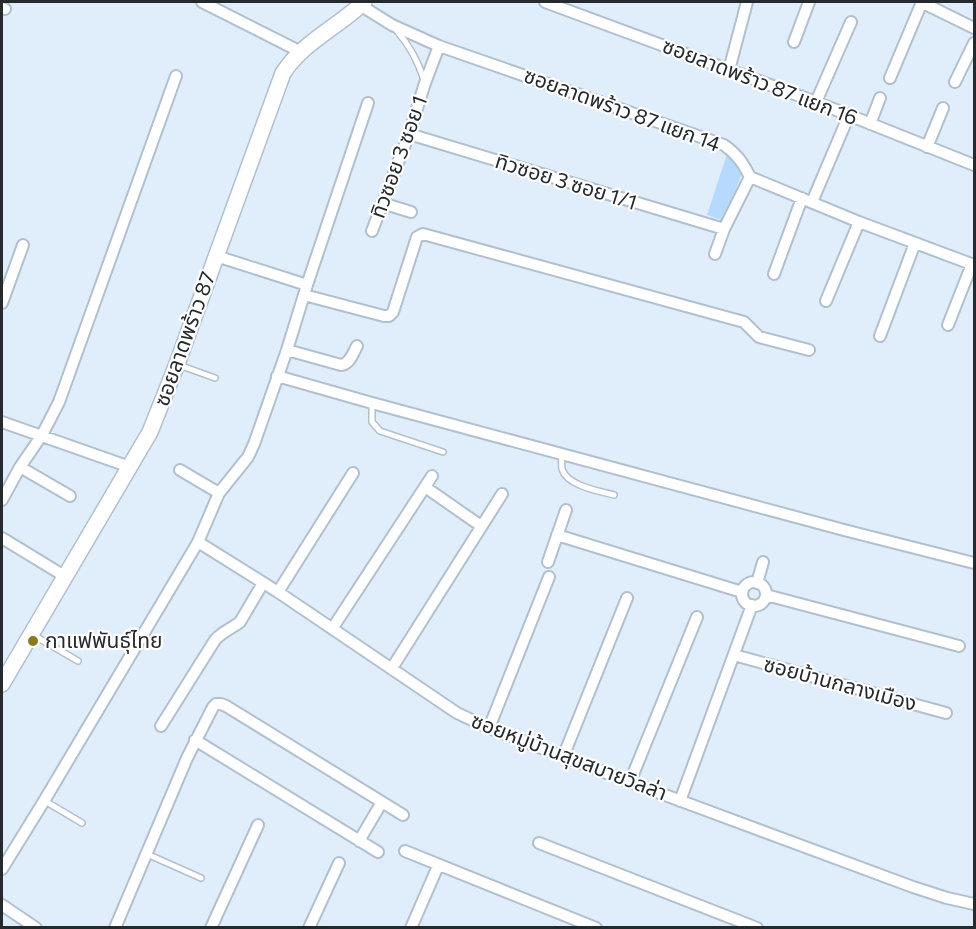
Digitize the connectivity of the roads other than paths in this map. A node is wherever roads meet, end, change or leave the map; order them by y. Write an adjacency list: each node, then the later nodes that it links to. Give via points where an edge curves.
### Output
1 (202, 2): 8 (street)
2 (544, 2): 16 (street, ซอยลาดพร้าว 87 แยก 16)
3 (747, 2): 16 (street)
4 (809, 2): 12 (street)
5 (922, 2): 7 (street); 18 (street)
6 (362, 3): 10 (street, ซอยลาดพร้าว 87 แยก 14); 15 (street, ซอยลาดพร้าว 87)
7 (937, 5): 11 (street)
8 (222, 6): 15 (street)
9 (851, 22): 22 (street)
10 (392, 25): 14 (street, ซอยลาดพร้าว 87 แยก 14); 20 (lane, ทิวซอย 3 ซอย 1, via 412,51)
11 (975, 28)
12 (794, 42)
13 (975, 43): 19 (street)
14 (439, 46): 20 (street, ทิวซอย 3 ซอย 1); 30 (street, ซอยลาดพร้าว 87 แยก 14, via 724,145 742,160)
15 (301, 52): 40 (street, ซอยลาดพร้าว 87, via 289,64 277,87)
16 (729, 70): 22 (street, ซอยลาดพร้าว 87 แยก 16)
17 (176, 76): 56 (street, via 59,402)
18 (890, 78)
19 (955, 82)
20 (425, 83): 27 (street, ทิวซอย 3 ซอย 1)
21 (880, 98): 26 (street)
22 (816, 102): 25 (street, ซอยลาดพร้าว 87 แยก 16)
23 (368, 103): 43 (street)
24 (943, 108): 28 (street)
25 (849, 115): 26 (street, ซอยลาดพร้าว 87 แยก 16); 31 (street)
26 (870, 124): 28 (street, ซอยลาดพร้าว 87 แยก 16)
27 (409, 134): 32 (street, ทิวซอย 3 ซอย 1); 35 (street, ทิวซอย 3 ซอย 1/1)
28 (927, 147): 29 (street, ซอยลาดพร้าว 87 แยก 16)
29 (975, 165)
30 (750, 177): 31 (street); 35 (street)
31 (807, 200): 34 (street); 42 (street)
32 (382, 203): 33 (street); 36 (street, ทิวซอย 3 ซอย 1)
33 (411, 212)
34 (859, 222): 37 (street); 44 (street)
35 (724, 230): 39 (street)
36 (372, 231)
37 (915, 243): 41 (street); 47 (street)
38 (23, 245): 45 (street)
39 (715, 254)
40 (216, 256): 43 (street); 51 (street, ซอยลาดพร้าว 87)
41 (973, 264): 46 (street)
42 (774, 274)
43 (306, 290): 49 (street); 50 (street, via 389,316 417,237 423,234 744,322 759,337)
44 (826, 301)
45 (2, 303)
46 (948, 325)
47 (880, 336)
48 (357, 346): 49 (street, via 346,364 341,365)
49 (287, 350): 52 (street)
50 (810, 350)
51 (177, 364): 53 (lane); 60 (street, ซอยลาดพร้าว 87, via 150,432)
52 (278, 376): 54 (street); 65 (street, via 248,457)
53 (215, 378)
54 (372, 403): 57 (lane, via 372,422 380,431); 58 (street)
55 (2, 422): 56 (street)
56 (42, 435): 59 (street); 60 (street)
57 (443, 453)
58 (562, 454): 67 (lane, via 563,472 568,479); 77 (street)
59 (20, 466): 68 (street); 69 (street)
60 (130, 467): 78 (street, ซอยลาดพร้าว 87)
61 (180, 470): 65 (street)
62 (354, 473): 82 (street)
63 (432, 476): 64 (street)
64 (425, 487): 71 (street); 88 (street)
65 (219, 493): 74 (street)
66 (502, 494): 71 (street)
67 (614, 495)
68 (70, 496)
69 (2, 500)
70 (566, 510): 72 (street)
71 (481, 526): 93 (street)
72 (557, 535): 75 (street); 83 (street)
73 (2, 538): 78 (street)
74 (198, 542): 81 (street, ซอยหมู่บ้านสุขสบายวิลล่า); 101 (street)
75 (548, 562)
76 (763, 562): 80 (street)
77 (975, 563)
78 (66, 577): 89 (street, ซอยลาดพร้าว 87)
79 (549, 578): 97 (street)
80 (757, 582): 83 (street, via 747,584); 84 (street, via 764,587)
81 (263, 583): 82 (street, ซอยหมู่บ้านสุขสบายวิลล่า); 96 (street, via 240,622 215,640)
82 (278, 592): 88 (street, ซอยหมู่บ้านสุขสบายวิลล่า)
83 (742, 592): 86 (street, via 745,601)
84 (765, 595): 86 (street, via 761,603); 90 (street)
85 (627, 598): 99 (street)
86 (752, 605): 91 (street, ซอยบ้านกลางเมือง)
87 (697, 617): 100 (street)
88 (332, 629): 93 (street, ซอยหมู่บ้านสุขสบายวิลล่า)
89 (31, 634): 92 (lane); 94 (street, ซอยลาดพร้าว 87)
90 (959, 646)
91 (734, 655): 95 (street, ซอยบ้านกลางเมือง); 102 (street, ซอยบ้านกลางเมือง)
92 (78, 661)
93 (392, 668): 97 (street, ซอยหมู่บ้านสุขสบายวิลล่า, via 457,713)
94 (2, 684)
95 (946, 713)
96 (161, 726)
97 (489, 728): 99 (street, ซอยหมู่บ้านสุขสบายวิลล่า)
98 (195, 740): 103 (street, via 213,708 221,704); 107 (street); 111 (street)
99 (563, 757): 100 (street, ซอยหมู่บ้านสุขสบายวิลล่า)
100 (630, 782): 102 (street, ซอยหมู่บ้านสุขสบายวิลล่า)
101 (44, 801): 105 (lane); 114 (street)
102 (680, 801): 116 (street, ซอยหมู่บ้านสุขสบายวิลล่า, via 913,887)
103 (382, 802): 104 (street); 107 (street)
104 (403, 815)
105 (82, 823)
106 (258, 825): 120 (street)
107 (358, 841): 109 (street)
108 (540, 843): 124 (street)
109 (378, 852)
110 (405, 852): 113 (street)
111 (147, 854): 115 (lane); 119 (street)
112 (339, 863): 121 (street)
113 (438, 866): 122 (street); 123 (street)
114 (2, 869)
115 (201, 878)
116 (975, 904)
117 (2, 905): 118 (street)
118 (36, 927)
119 (115, 927)
120 (211, 927)
121 (309, 927)
122 (411, 927)
123 (596, 927)
124 (757, 927)

